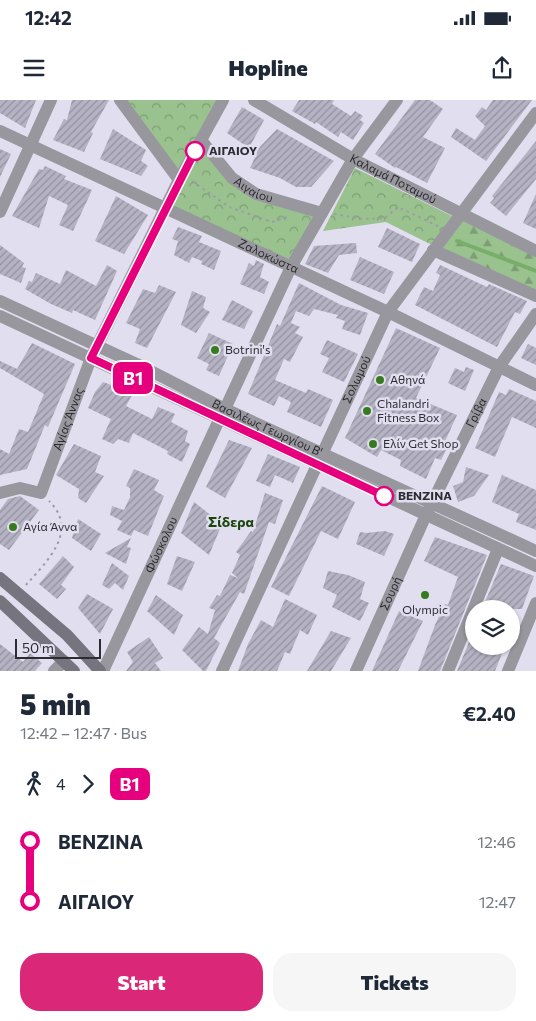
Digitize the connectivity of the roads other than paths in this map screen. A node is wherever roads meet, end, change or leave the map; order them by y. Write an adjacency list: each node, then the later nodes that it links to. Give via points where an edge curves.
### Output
1 (51, 100): 9 (street)
2 (120, 100): 11 (street)
3 (223, 100): 8 (street, Αγίας Άννας)
4 (254, 100): 10 (street, Καλαμά Ποταμού)
5 (397, 100): 10 (street, Φώσκολου)
6 (536, 113): 15 (street, Σολωμού)
7 (0, 131): 9 (street, Ζαλοκώστα)
8 (201, 140): 11 (street, Αγίας Άννας); 14 (street, Αιγαίου, via 232,178 256,194)
9 (31, 146): 12 (street, Ζαλοκώστα); 13 (street)
10 (353, 159): 14 (street, Φώσκολου); 15 (street, Καλαμά Ποταμού)
11 (179, 180): 12 (street, Αγίας Άννας)
12 (165, 208): 18 (street, Ζαλοκώστα); 24 (street, Αγίας Άννας)
13 (0, 212)
14 (322, 212): 18 (street, Φώσκολου)
15 (459, 214): 16 (street, Σολωμού); 17 (street, Καλαμά Ποταμού)
16 (433, 250): 19 (street); 21 (street, Σολωμού)
17 (536, 251)
18 (291, 267): 21 (street, Ζαλοκώστα); 28 (street, Φώσκολου)
19 (536, 296)
20 (0, 300): 24 (street, Βασιλέως Γεωργίου Β')
21 (388, 312): 26 (street, Ζαλοκώστα); 29 (street, Σολωμού)
22 (536, 314): 26 (street, Γρίβα)
23 (0, 316): 25 (street, Βασιλέως Γεωργίου Β')
24 (97, 346): 25 (street, Αγίας Άννας); 28 (street, Βασιλέως Γεωργίου Β')
25 (91, 358): 28 (street, Βασιλέως Γεωργίου Β'); 30 (street, Αγίας Άννας, via 41,493 20,488)
26 (499, 367): 27 (street, Ζαλοκώστα); 31 (street, Γρίβα)
27 (536, 384)
28 (222, 414): 29 (street, Βασιλέως Γεωργίου Β'); 42 (street, Φώσκολου)
29 (320, 459): 31 (street, Βασιλέως Γεωργίου Β'); 32 (street, Βασιλέως Γεωργίου Β'); 43 (street, Σολωμού)
30 (0, 493)
31 (431, 503): 32 (street, Γρίβα); 34 (street, Βασιλέως Γεωργίου Β')
32 (426, 515): 33 (street, Βασιλέως Γεωργίου Β'); 44 (street, Σουρή)
33 (498, 549): 35 (street, Βασιλέως Γεωργίου Β'); 45 (street)
34 (536, 551)
35 (536, 566)
36 (0, 578): 42 (main road, via 67,635)
37 (0, 601): 39 (main road)
38 (536, 603): 46 (street)
39 (64, 661): 40 (street); 41 (main road)
40 (54, 671)
41 (74, 671)
42 (101, 671)
43 (222, 671)
44 (356, 671)
45 (448, 671)
46 (508, 671)

